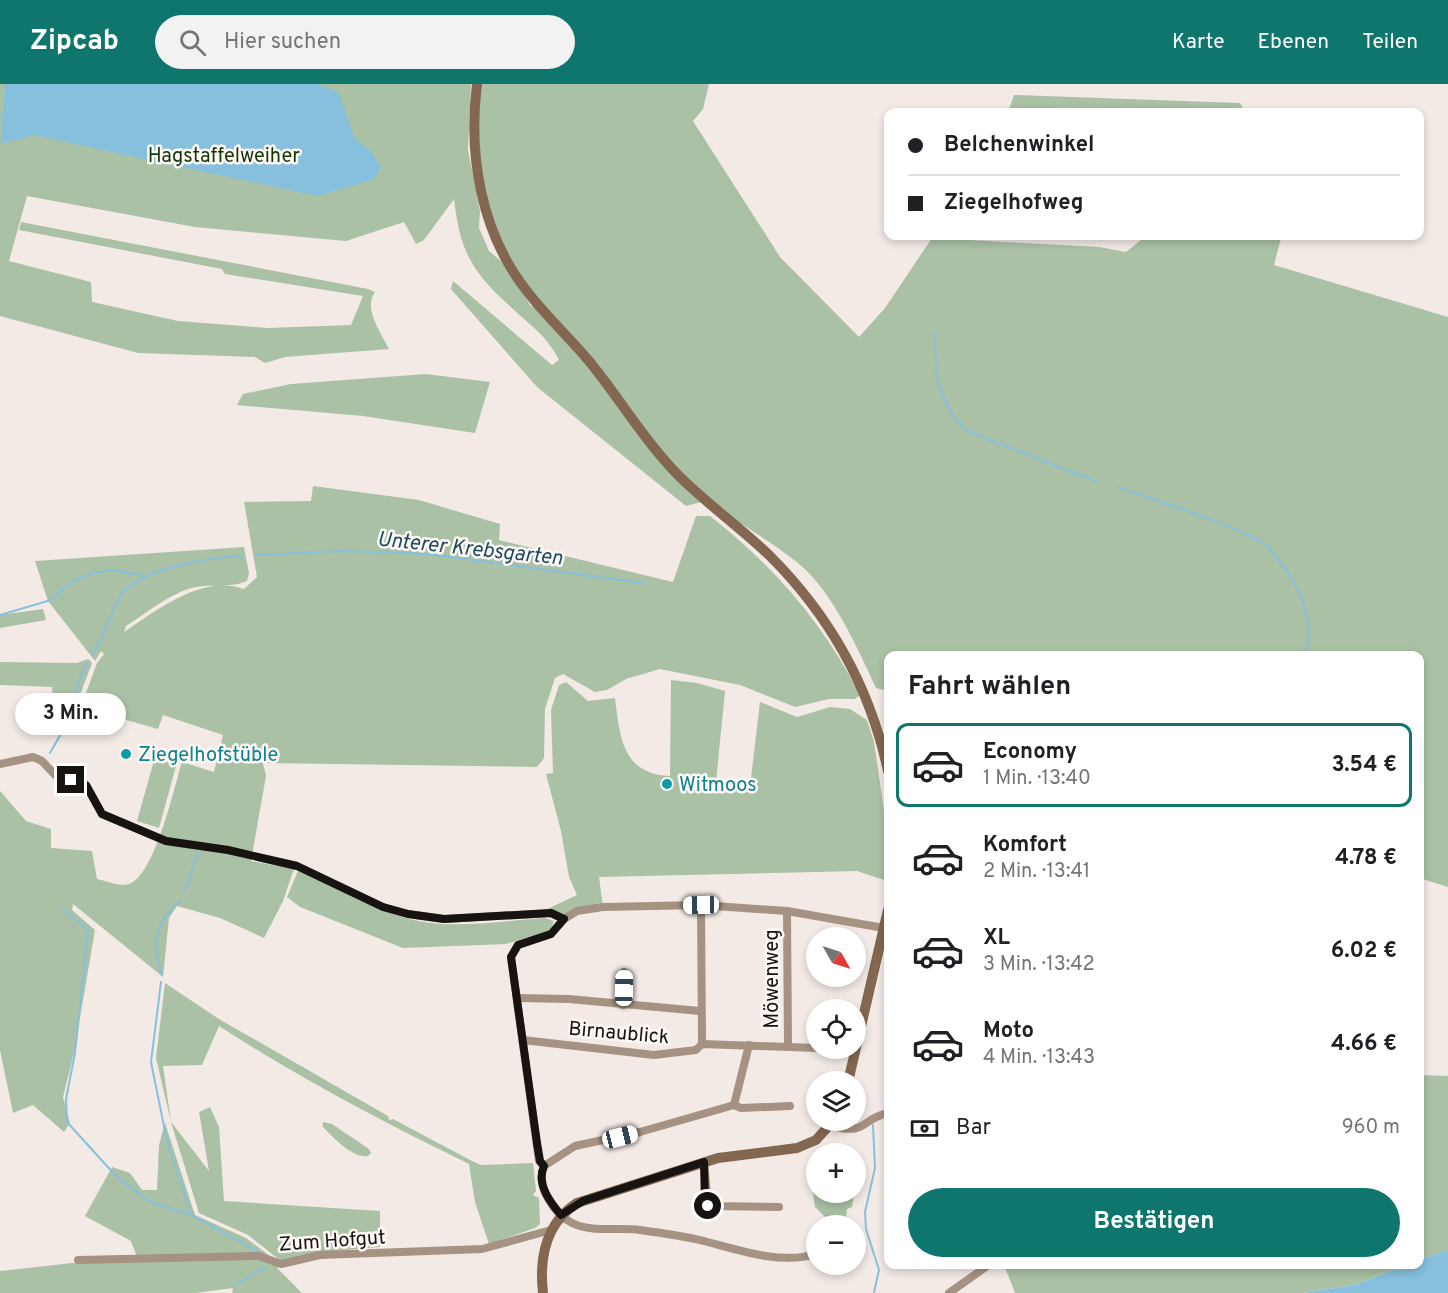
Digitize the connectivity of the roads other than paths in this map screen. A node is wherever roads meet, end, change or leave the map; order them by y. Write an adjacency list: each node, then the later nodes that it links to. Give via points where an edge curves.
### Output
1 (477, 84): 2 (main road, via 475,149 485,210 513,272 590,362 644,438 806,594 833,631 867,697)
2 (884, 753)
3 (0, 764): 7 (street, via 33,757 56,776 86,785 102,814 166,841 297,866 383,907 408,914 444,919 551,913)
4 (701, 905): 5 (street); 7 (street, via 603,907 577,910); 13 (street)
5 (787, 911): 6 (street); 17 (street, Möwenweg)
6 (884, 918)
7 (564, 919): 10 (street, via 551,934 518,945 511,957)
8 (884, 930): 11 (main road)
9 (624, 972): 12 (street)
10 (517, 998): 12 (street); 14 (street)
11 (866, 1004)
12 (623, 1005): 13 (street)
13 (700, 1011): 15 (street)
14 (523, 1040): 15 (street, Birnaublick, via 654,1055 696,1050); 25 (street, via 538,1152)
15 (702, 1044): 16 (street, Birnaublick)
16 (748, 1045): 17 (street, Birnaublick); 19 (street)
17 (788, 1046): 18 (street, Birnaublick)
18 (806, 1047)
19 (734, 1105): 20 (street); 25 (street, via 575,1146)
20 (790, 1106)
21 (884, 1115): 22 (street)
22 (866, 1124)
23 (824, 1131): 24 (main road, via 816,1140 797,1148)
24 (704, 1162): 26 (street, via 708,1206); 27 (main road, via 583,1201)
25 (544, 1166): 27 (street, via 545,1191)
26 (779, 1207)
27 (561, 1215): 28 (main road); 29 (street, via 574,1224 671,1234 739,1252)
28 (551, 1230): 30 (street, Zum Hofgut, via 482,1249 320,1255 281,1263 259,1256); 32 (main road, via 541,1274)
29 (806, 1257)
30 (78, 1260)
31 (983, 1269): 33 (street)
32 (543, 1293)
33 (949, 1293)

